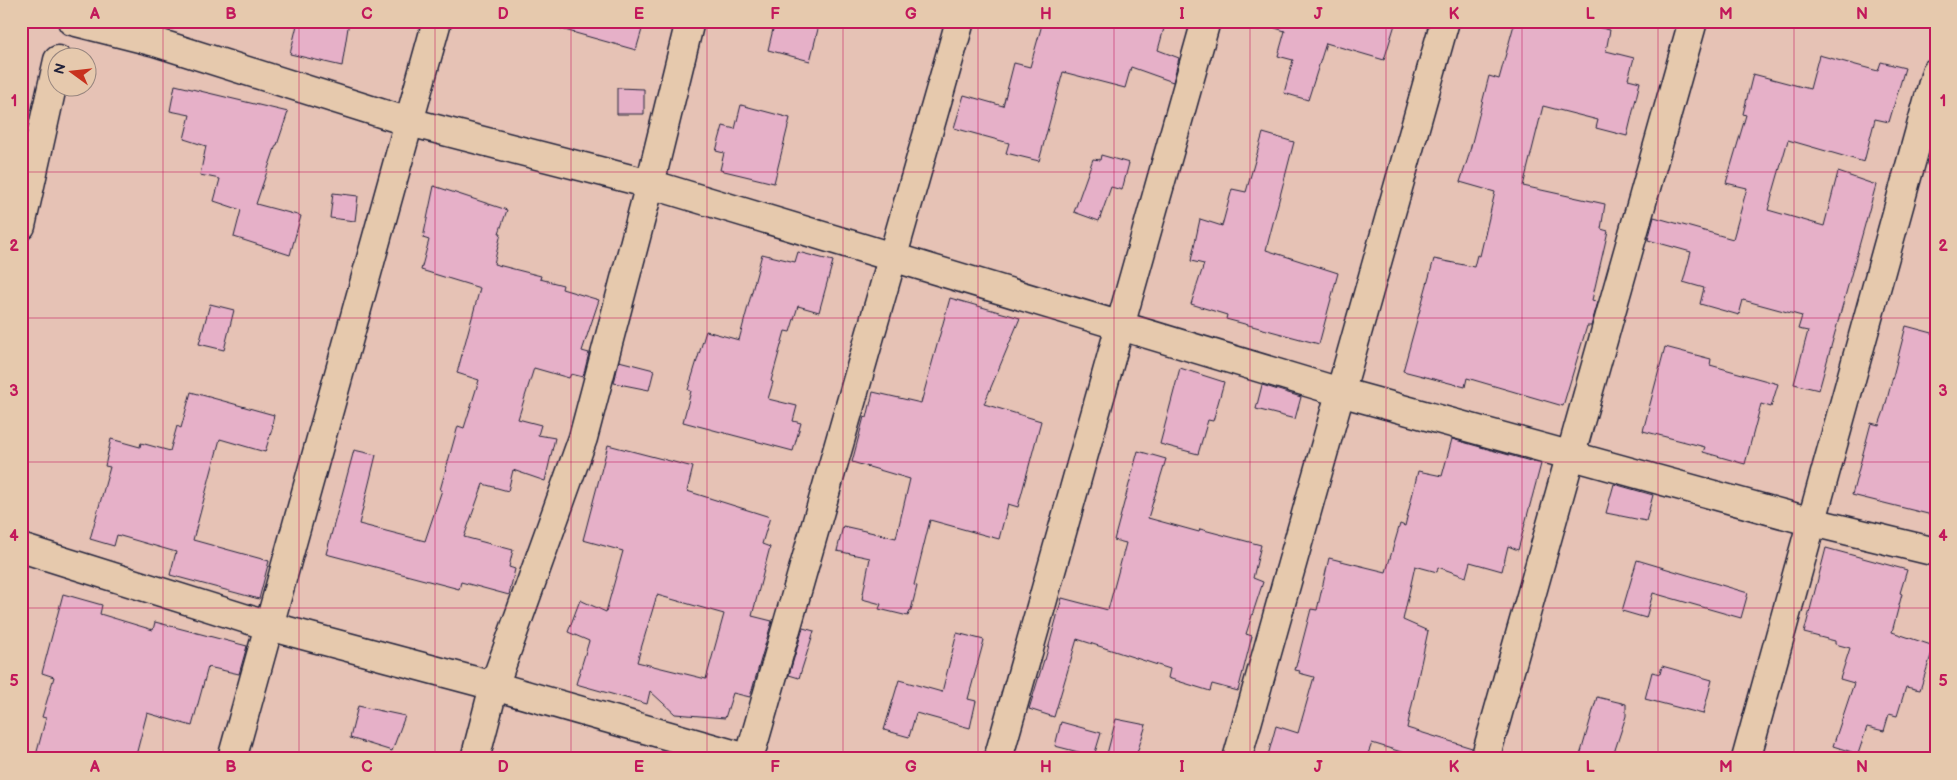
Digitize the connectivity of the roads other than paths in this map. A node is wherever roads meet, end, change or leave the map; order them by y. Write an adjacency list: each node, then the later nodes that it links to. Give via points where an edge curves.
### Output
1 (66, 21): 9 (street)
2 (72, 21): 12 (street, via 155,42)
3 (437, 21): 12 (street)
4 (690, 21): 13 (street)
5 (960, 21): 15 (street)
6 (1206, 21): 16 (street)
7 (1444, 21): 17 (street)
8 (1693, 21): 18 (street)
9 (60, 48)
10 (1936, 72): 19 (street)
11 (49, 98): 14 (street)
12 (409, 122): 13 (street); 22 (street)
13 (650, 184): 15 (street); 23 (street, via 583,438)
14 (21, 226)
15 (893, 258): 16 (street); 26 (street)
16 (1120, 327): 17 (street); 27 (street)
17 (1340, 392): 18 (street); 28 (street)
18 (1570, 455): 19 (street); 29 (street)
19 (1812, 522): 21 (street); 30 (street)
20 (21, 548): 22 (street)
21 (1936, 552)
22 (269, 626): 23 (street); 24 (street)
23 (494, 686): 25 (street); 26 (street)
24 (232, 759)
25 (475, 759)
26 (749, 759)
27 (998, 759)
28 (1237, 759)
29 (1485, 759)
30 (1746, 759)

